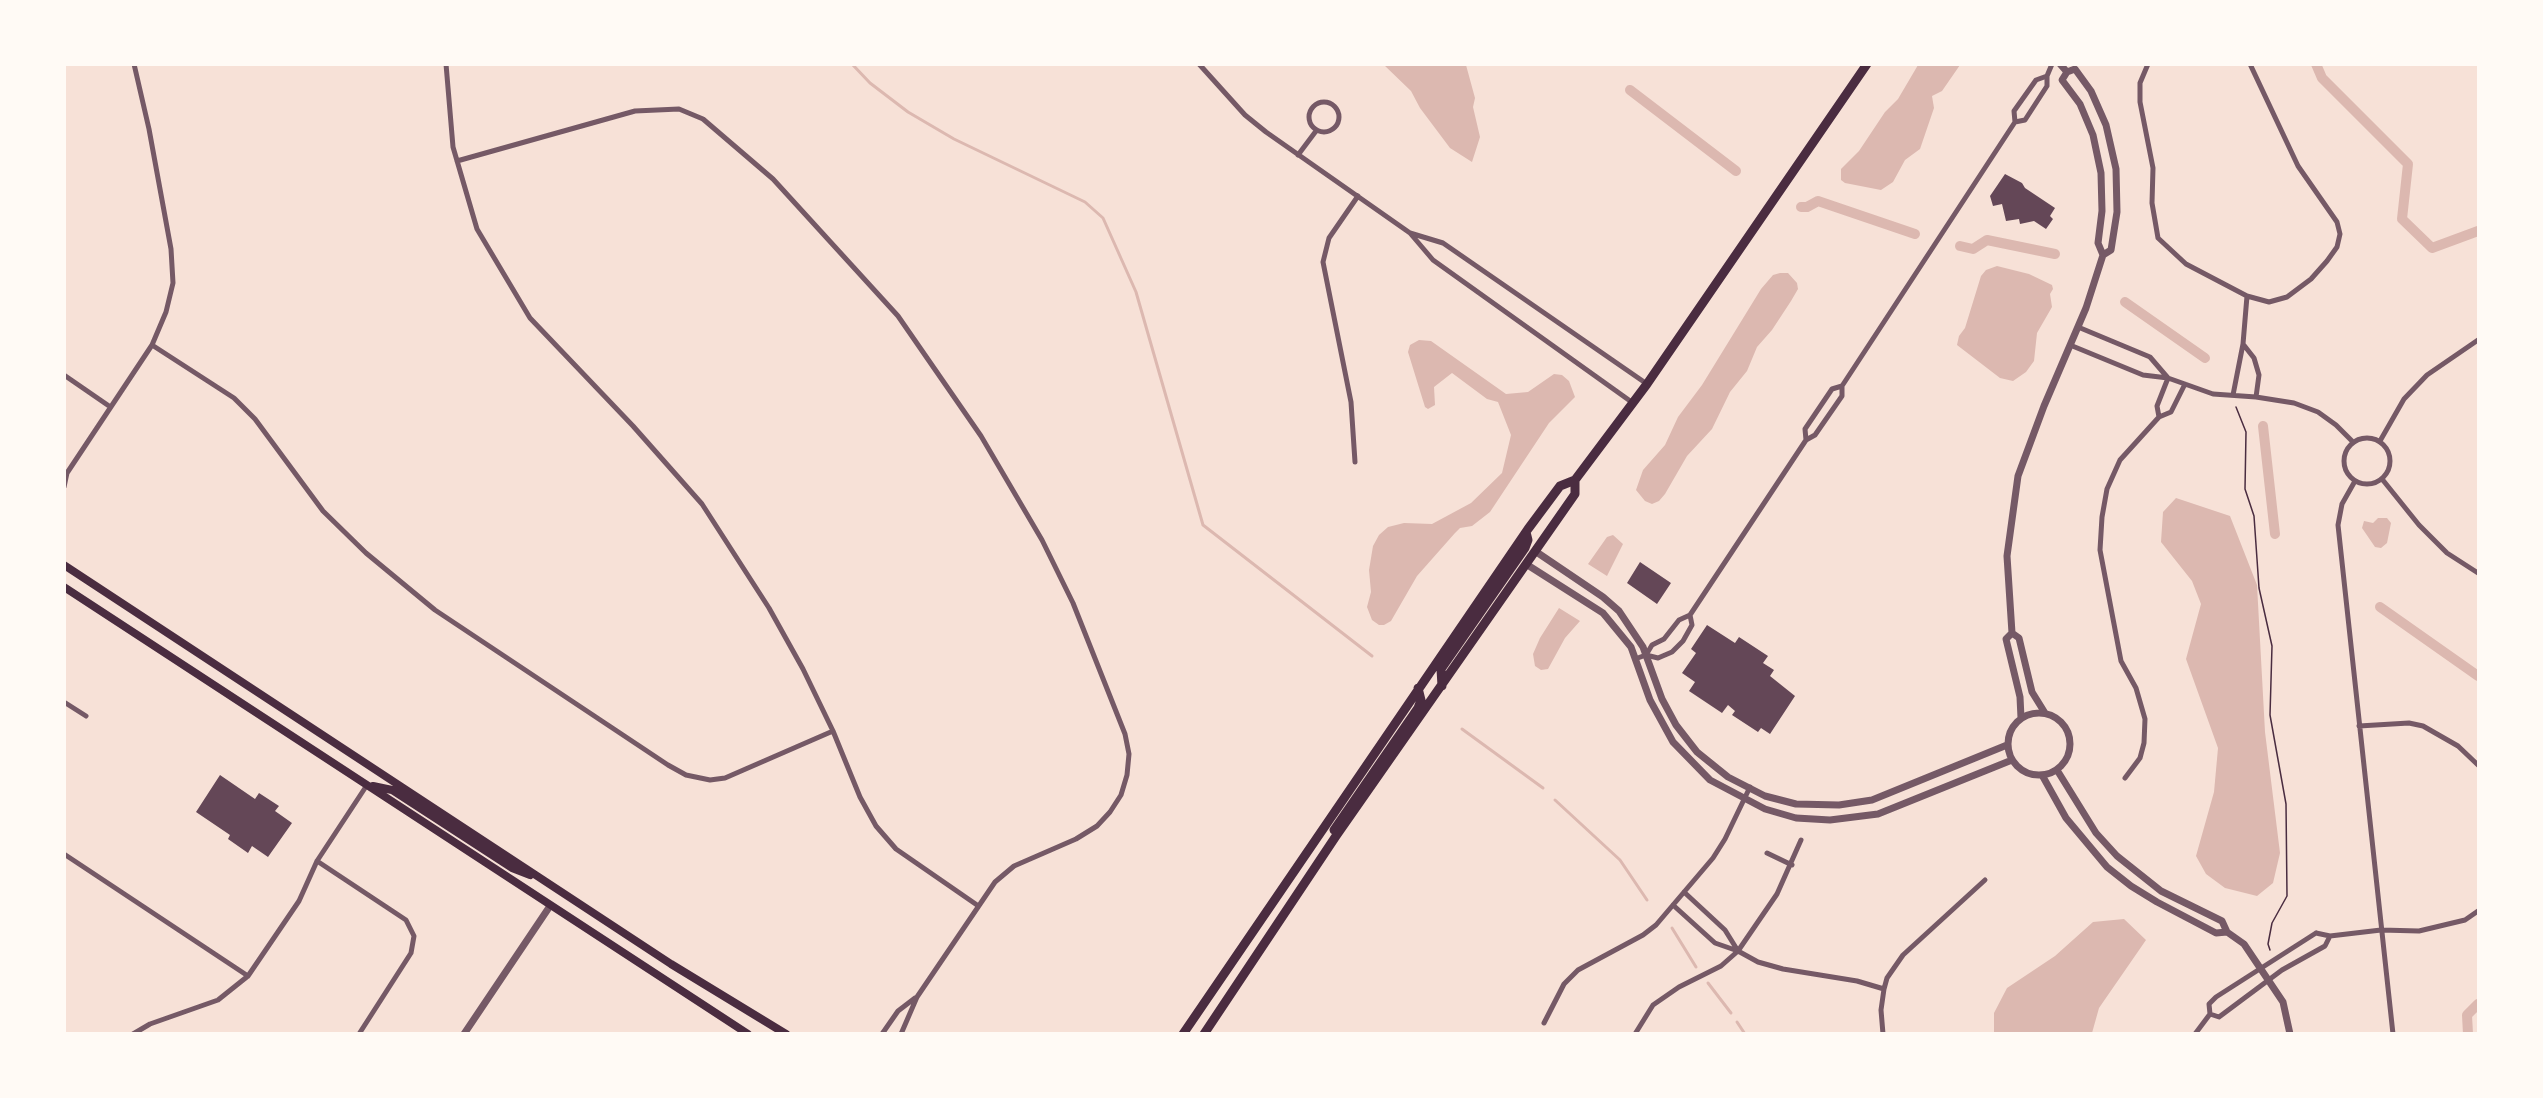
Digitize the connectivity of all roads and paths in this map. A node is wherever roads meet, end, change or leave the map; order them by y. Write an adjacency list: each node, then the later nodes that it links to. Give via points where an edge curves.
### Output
1 (134, 64): 22 (street, via 171,249 173,283)
2 (446, 64): 14 (street)
3 (1199, 64): 13 (street, via 1245,115)
4 (1867, 64): 26 (highway)
5 (2052, 64): 10 (street)
6 (2060, 64): 9 (street)
7 (2148, 64): 18 (street, via 2140,83 2140,102 2153,168 2152,203 2158,238 2186,264)
8 (2250, 64): 18 (street, via 2298,166 2337,222 2340,234 2337,247 2311,279 2287,297 2269,302)
9 (2067, 72): 17 (street, via 2062,80 2080,104 2093,135 2101,173 2098,243); 17 (street, via 2075,69 2091,90 2106,124 2116,169 2117,212 2110,250)
10 (2047, 76): 11 (street, via 2036,80 2014,111); 11 (street, via 2048,86 2031,112 2025,120)
11 (2015, 122): 28 (street)
12 (1316, 131): 12 (street, via 1308,119 1310,110 1318,103 1332,104 1339,123 1332,131); 13 (street)
13 (1298, 155): 15 (street)
14 (457, 161): 61 (street, via 477,229 530,318 702,504 769,608); 80 (street, via 635,111 679,109 703,119 773,179 867,280 942,378 1008,479 1047,551 1101,668 1129,754 1121,795 1096,826 1014,866 994,882)
15 (1358, 196): 16 (street); 38 (street, via 1329,238 1323,262 1351,402)
16 (1410, 232): 26 (street, via 1443,243); 31 (street, via 1433,260)
17 (2103, 255): 19 (street)
18 (2247, 296): 21 (street)
19 (2078, 327): 23 (street); 25 (street, via 2150,357)
20 (2478, 340): 36 (street, via 2427,375 2404,399)
21 (2243, 344): 29 (street); 30 (street, via 2254,358 2259,375)
22 (152, 345): 32 (street); 61 (street, via 234,398 255,419 323,511 435,610 668,765 686,775 710,780 725,778)
23 (2070, 345): 25 (street, via 2143,375); 51 (street, via 2019,476 2007,556)
24 (64, 375): 32 (street)
25 (2168, 378): 27 (street); 34 (street, via 2157,406)
26 (1647, 384): 31 (highway)
27 (2186, 384): 29 (street, via 2213,394); 34 (street, via 2171,412)
28 (1842, 386): 35 (street, via 1842,396 1815,435); 35 (street, via 1832,389 1805,429)
29 (2233, 395): 30 (street)
30 (2256, 397): 37 (street, via 2294,403 2318,412)
31 (1633, 403): 41 (highway)
32 (109, 405): 39 (street)
33 (2236, 407): 87 (path, via 2246,432 2246,489 2254,516 2259,588 2272,646 2270,715 2286,804 2287,896 2272,923)
34 (2159, 417): 67 (street, via 2120,460 2107,489 2102,517 2100,550 2121,661 2136,688 2145,719 2140,758)
35 (1806, 440): 50 (street)
36 (2380, 441): 37 (street, via 2366,437); 40 (street, via 2391,459)
37 (2353, 442): 42 (street, via 2344,462)
38 (1355, 462)
39 (66, 474): 43 (street)
40 (2382, 479): 42 (street, via 2369,484); 48 (street, via 2447,553)
41 (1575, 480): 44 (highway, via 1560,486); 45 (highway, via 1575,494)
42 (2355, 481): 60 (street, via 2342,504 2338,525)
43 (64, 487)
44 (1526, 532): 54 (highway, via 1525,548 1441,669); 55 (highway)
45 (1535, 551): 46 (highway); 52 (street, via 1619,611)
46 (1526, 564): 53 (street, via 1603,614 1631,648); 54 (highway)
47 (64, 565): 78 (main road)
48 (2478, 573)
49 (64, 587): 68 (main road)
50 (1690, 615): 52 (street, via 1679,620); 52 (street, via 1692,625 1672,652 1658,658)
51 (2012, 633): 57 (street, via 2019,638 2032,693); 59 (street, via 2006,639)
52 (1646, 655): 53 (street); 69 (street, via 1662,699 1697,752 1728,777)
53 (1635, 659): 70 (street, via 1650,700 1673,742 1710,780)
54 (1442, 686): 72 (highway)
55 (1418, 688): 72 (highway, via 1418,708 1343,816 1330,837); 103 (highway)
56 (64, 702): 58 (street)
57 (2045, 713): 59 (street, via 2030,713); 65 (street, via 2058,719 2069,735 2069,754)
58 (86, 716)
59 (2021, 718): 62 (street, via 2008,735)
60 (2360, 726): 64 (street, via 2422,726 2458,746); 84 (street)
61 (833, 731): 80 (street, via 876,826 915,864)
62 (2007, 745): 63 (street); 69 (street, via 1872,800 1839,805 1797,804)
63 (2012, 760): 66 (street, via 2025,772); 70 (street, via 1878,814 1830,820 1796,818)
64 (2478, 765)
65 (2057, 770): 66 (street); 85 (street, via 2096,833 2117,856 2161,891 2223,921)
66 (2042, 776): 85 (street, via 2066,818 2107,867 2157,902 2216,933)
67 (2125, 778)
68 (367, 785): 75 (street); 78 (main road, via 392,790 512,868); 82 (main road)
69 (1750, 788): 70 (street)
70 (1744, 800): 79 (street, via 1725,839)
71 (1801, 840): 76 (street)
72 (1330, 846): 104 (highway)
73 (1767, 853): 76 (street)
74 (64, 854): 90 (street)
75 (317, 861): 90 (street, via 299,901); 97 (street, via 406,920 414,936 411,953)
76 (1792, 865): 88 (street)
77 (1985, 880): 92 (street, via 1903,954)
78 (547, 882): 100 (main road)
79 (1684, 892): 81 (street); 88 (street, via 1725,930)
80 (978, 905): 93 (street)
81 (1673, 905): 88 (street, via 1715,943); 95 (street, via 1643,935 1578,970 1564,984)
82 (550, 906): 98 (street); 99 (main road)
83 (2478, 910): 84 (street, via 2465,920 2444,926 2419,931)
84 (2381, 930): 86 (street); 109 (street)
85 (2227, 932): 89 (street, via 2244,944)
86 (2330, 936): 89 (street, via 2316,933); 91 (street, via 2325,946)
87 (2270, 950)
88 (1738, 951): 92 (street, via 1783,969); 105 (street, via 1721,966 1653,1005)
89 (2261, 966): 91 (street); 94 (street, via 2216,997 2209,1004)
90 (248, 976): 96 (street, via 218,1000)
91 (2269, 979): 94 (street, via 2219,1017); 108 (street, via 2283,1002)
92 (1884, 989): 106 (street)
93 (917, 997): 101 (street, via 898,1011); 102 (street)
94 (2210, 1014): 107 (street)
95 (1544, 1023)
96 (132, 1034)
97 (359, 1034)
98 (464, 1034)
99 (748, 1034)
100 (786, 1034)
101 (882, 1034)
102 (901, 1034)
103 (1183, 1034)
104 (1203, 1034)
105 (1635, 1034)
106 (1883, 1034)
107 (2195, 1034)
108 (2290, 1034)
109 (2393, 1034)

